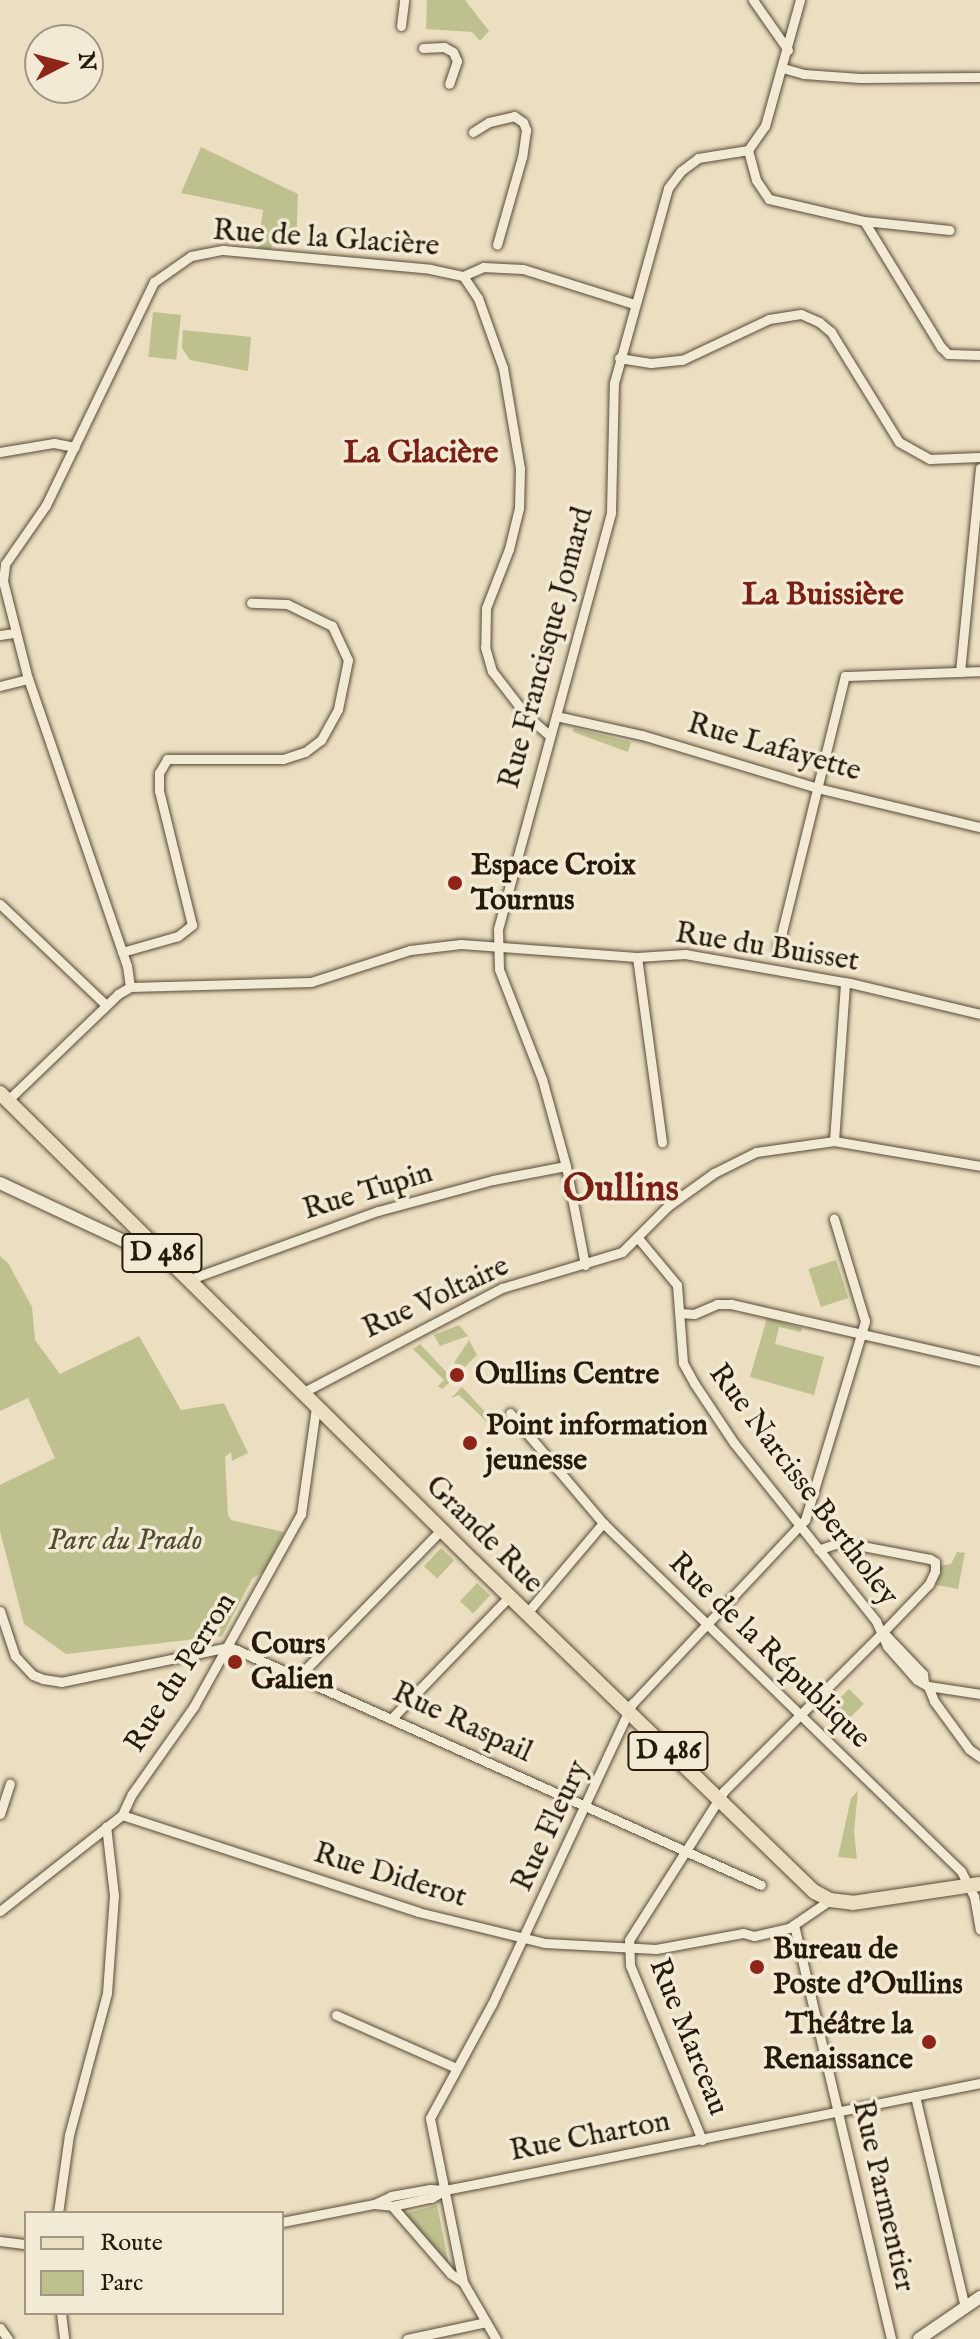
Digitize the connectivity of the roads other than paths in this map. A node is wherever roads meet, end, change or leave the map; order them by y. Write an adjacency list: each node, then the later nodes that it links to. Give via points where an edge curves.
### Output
1 (404, 0): 4 (street)
2 (753, 0): 6 (street)
3 (800, 0): 6 (street)
4 (401, 26)
5 (423, 48): 9 (street, via 453,52 457,61)
6 (788, 50): 7 (street)
7 (783, 68): 8 (street, via 860,78); 11 (street, via 765,126)
8 (980, 77)
9 (449, 84)
10 (473, 132): 14 (street, via 514,116 526,130)
11 (748, 150): 12 (street, via 756,180 769,199); 16 (street, Rue Francisque Jomard, via 698,158 668,188)
12 (864, 221): 13 (street); 17 (street, via 941,347 948,354)
13 (950, 230)
14 (497, 245)
15 (463, 276): 16 (street, Rue de la Glacière, via 483,267 523,269); 19 (street, Rue de la Glacière, via 401,265 223,250 191,256 161,276 144,297); 31 (street, via 478,298 503,368 520,468 519,508 486,608 485,647 505,689)
16 (634, 304): 18 (street, Rue Francisque Jomard)
17 (980, 355)
18 (619, 358): 21 (street, via 682,360 769,319 801,314 831,332 899,442 930,459); 30 (street, Rue Francisque Jomard, via 613,393 611,512)
19 (75, 447): 20 (street, via 54,443); 24 (street, Rue de la Glacière, via 46,505 5,564 3,581)
20 (0, 452)
21 (980, 457)
22 (980, 468): 27 (street)
23 (251, 603): 37 (street, via 287,604 332,626 348,660 338,709 321,740 283,759 174,757 162,764 159,791 192,925)
24 (15, 633): 25 (street); 28 (street, Rue de la Glacière)
25 (0, 635)
26 (980, 671): 27 (street)
27 (960, 672): 32 (street, via 845,676)
28 (28, 679): 29 (street); 37 (street, Rue de la Glacière)
29 (0, 686)
30 (556, 716): 31 (street, Rue Francisque Jomard); 32 (street, Rue Lafayette, via 642,735)
31 (550, 736): 35 (street, Rue Francisque Jomard)
32 (817, 788): 33 (street, Rue Lafayette); 36 (street)
33 (980, 827)
34 (0, 904): 41 (street)
35 (496, 944): 38 (street, Rue du Buisset); 40 (street, Rue du Buisset, via 410,950 311,982); 46 (street, via 499,969 542,1079)
36 (778, 948)
37 (121, 950): 40 (street, Rue de la Glacière)
38 (637, 957): 39 (street, Rue du Buisset, via 685,954); 45 (street)
39 (845, 982): 42 (street, Rue du Buisset); 44 (street)
40 (130, 987): 41 (street)
41 (106, 1005): 43 (street)
42 (980, 1014)
43 (4, 1097): 51 (main road, Grande Rue / D 486)
44 (834, 1141): 47 (street, Rue Voltaire); 50 (street, Rue Voltaire, via 756,1152 714,1173 668,1206)
45 (662, 1142)
46 (566, 1166): 52 (street); 53 (street, Rue Tupin, via 378,1211)
47 (980, 1166)
48 (0, 1183): 51 (street)
49 (834, 1219): 55 (street, via 865,1321)
50 (638, 1238): 52 (street, Rue Voltaire, via 622,1252); 54 (street, Rue Narcisse Bertholey, via 677,1285)
51 (165, 1256): 53 (main road, Grande Rue / D 486)
52 (585, 1265): 57 (street, Rue Voltaire, via 502,1288)
53 (188, 1280): 57 (main road, Grande Rue / D 486)
54 (680, 1313): 55 (street, via 731,1304); 61 (street, Rue Narcisse Bertholey, via 683,1363 694,1383)
55 (862, 1333): 56 (street); 61 (street)
56 (980, 1361)
57 (302, 1393): 58 (main road, Grande Rue / D 486)
58 (316, 1407): 62 (main road, Grande Rue / D 486); 69 (street, Rue du Perron, via 301,1514)
59 (510, 1413): 60 (street, Rue de la République)
60 (603, 1523): 66 (street); 67 (street, Rue de la République)
61 (800, 1525): 63 (street, Rue Narcisse Bertholey); 67 (street, Rue Fleury)
62 (441, 1530): 64 (main road, Grande Rue / D 486); 72 (street)
63 (818, 1550): 68 (street, Rue Narcisse Bertholey); 68 (street, Rue Marceau, via 841,1542 935,1562 929,1584)
64 (510, 1596): 66 (main road, Grande Rue / D 486); 77 (street)
65 (0, 1611): 70 (street, via 15,1656 43,1679 61,1682)
66 (527, 1613): 75 (main road, Grande Rue / D 486)
67 (705, 1625): 75 (street, Rue Fleury, via 640,1694); 76 (street, Rue de la République)
68 (883, 1632): 73 (street, Rue Narcisse Bertholey, via 923,1674); 76 (street, Rue Marceau)
69 (229, 1647): 70 (street); 71 (street, Rue du Perron); 72 (street, Rue Raspail)
70 (191, 1655): 71 (street, via 206,1660)
71 (213, 1672): 83 (street, Rue du Perron)
72 (299, 1676): 77 (street, Rue Raspail)
73 (926, 1684): 74 (street); 78 (street, Rue Narcisse Bertholey, via 969,1749)
74 (980, 1694)
75 (629, 1713): 80 (main road, Grande Rue / D 486); 81 (street, Rue Fleury)
76 (799, 1715): 80 (street, Rue Marceau); 87 (street, Rue de la République)
77 (393, 1717): 81 (street, Rue Raspail)
78 (980, 1757)
79 (10, 1784): 82 (street)
80 (718, 1800): 85 (street, Rue Marceau); 88 (main road, Grande Rue / D 486, via 815,1892)
81 (586, 1806): 85 (street, Rue Raspail); 92 (street, Rue Fleury)
82 (0, 1814)
83 (122, 1815): 84 (street, Rue du Perron); 92 (street, Rue Diderot, via 418,1912)
84 (106, 1826): 89 (street, Rue du Perron); 103 (street, via 114,1895 109,1977 69,2135)
85 (685, 1851): 86 (street, Rue Raspail); 93 (street, Rue Marceau, via 637,1926)
86 (761, 1885)
87 (975, 1885): 88 (main road, via 865,1902); 91 (street, Rue de la République)
88 (830, 1900): 90 (street, Rue Diderot)
89 (0, 1911)
90 (794, 1925): 93 (street, Rue Diderot, via 754,1936 743,1933); 98 (street, Rue Parmentier)
91 (980, 1929)
92 (524, 1939): 93 (street, Rue Diderot); 95 (street, Rue Fleury)
93 (629, 1949): 99 (street, Rue Marceau, via 630,1965)
94 (336, 2015): 95 (street)
95 (456, 2068): 100 (street, Rue Fleury, via 430,2118)
96 (980, 2083): 97 (street, Rue Charton)
97 (915, 2096): 98 (street, Rue Charton); 109 (street)
98 (838, 2112): 99 (street, Rue Charton); 117 (street, Rue Parmentier)
99 (702, 2140): 100 (street, Rue Charton)
100 (445, 2190): 101 (street, Rue Charton, via 391,2196); 102 (street, Rue Charton); 107 (street, Rue Fleury)
101 (374, 2204): 102 (street, Rue Charton); 104 (street, Rue Charton)
102 (392, 2206): 107 (street)
103 (58, 2211)
104 (284, 2222)
105 (0, 2241): 106 (street)
106 (24, 2244)
107 (463, 2282): 111 (street)
108 (980, 2297): 109 (street)
109 (965, 2307): 118 (street)
110 (61, 2315): 114 (street)
111 (486, 2322): 115 (street); 116 (street)
112 (0, 2328): 113 (street)
113 (8, 2339)
114 (64, 2339)
115 (407, 2339)
116 (496, 2339)
117 (891, 2339)
118 (919, 2339)

